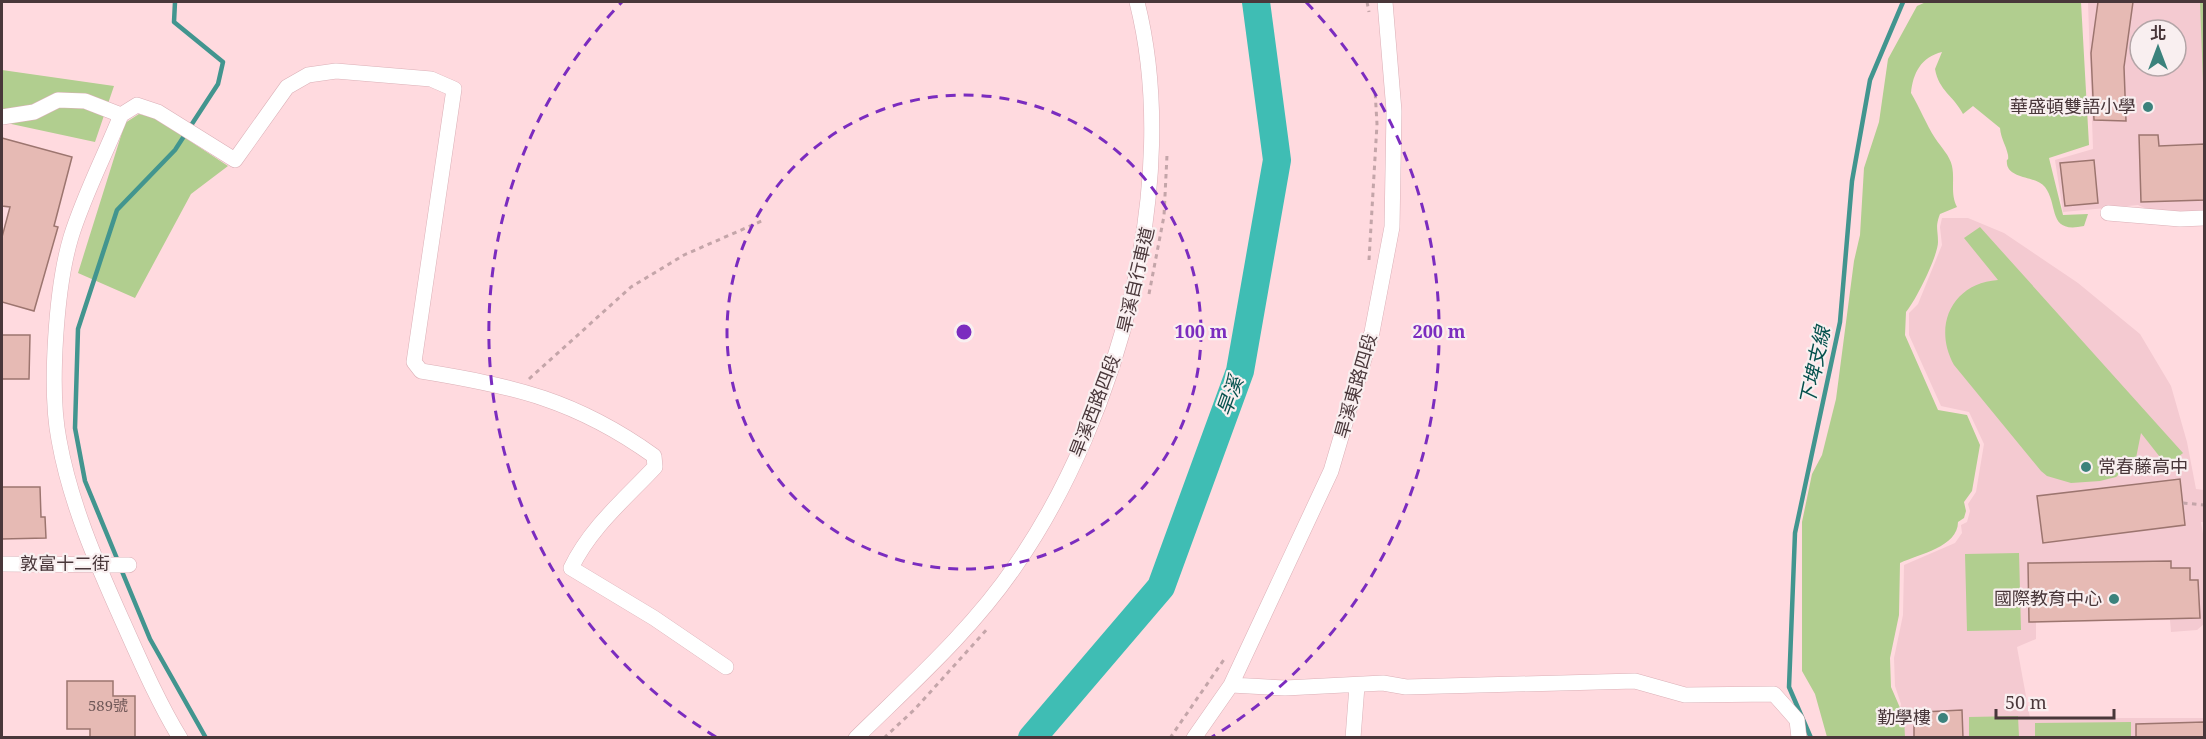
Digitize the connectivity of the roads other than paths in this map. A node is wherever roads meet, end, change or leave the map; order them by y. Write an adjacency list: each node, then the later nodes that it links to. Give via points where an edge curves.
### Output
1 (1137, 2): 14 (street, 旱溪西路四段, via 1144,27 1149,83 1148,216 1138,273 1101,397 1054,503 1017,564 977,617)
2 (1384, 2): 11 (street, 旱溪東路四段, via 1394,111 1392,227 1372,332 1331,471)
3 (121, 115): 4 (street, via 85,101 58,100 34,112); 8 (street, via 71,237 60,293 54,359 58,438); 10 (street, via 137,105 158,112 235,160 287,87 308,75 336,71 431,79 454,89 414,362 422,371 519,389 574,409 617,430 654,456 655,467 604,518 571,568)
4 (2, 117)
5 (2108, 213): 6 (street)
6 (2205, 218)
7 (2, 564): 8 (street, 敦富十二街)
8 (97, 564): 9 (street, 敦富十二街); 13 (street, via 158,702)
9 (129, 565)
10 (726, 667)
11 (1231, 685): 12 (street); 15 (street, 旱溪東路四段)
12 (1357, 686): 16 (street); 17 (street, via 1635,681 1685,695 1774,694 1797,720)
13 (180, 738)
14 (855, 738)
15 (1194, 738)
16 (1353, 738)
17 (1799, 738)

